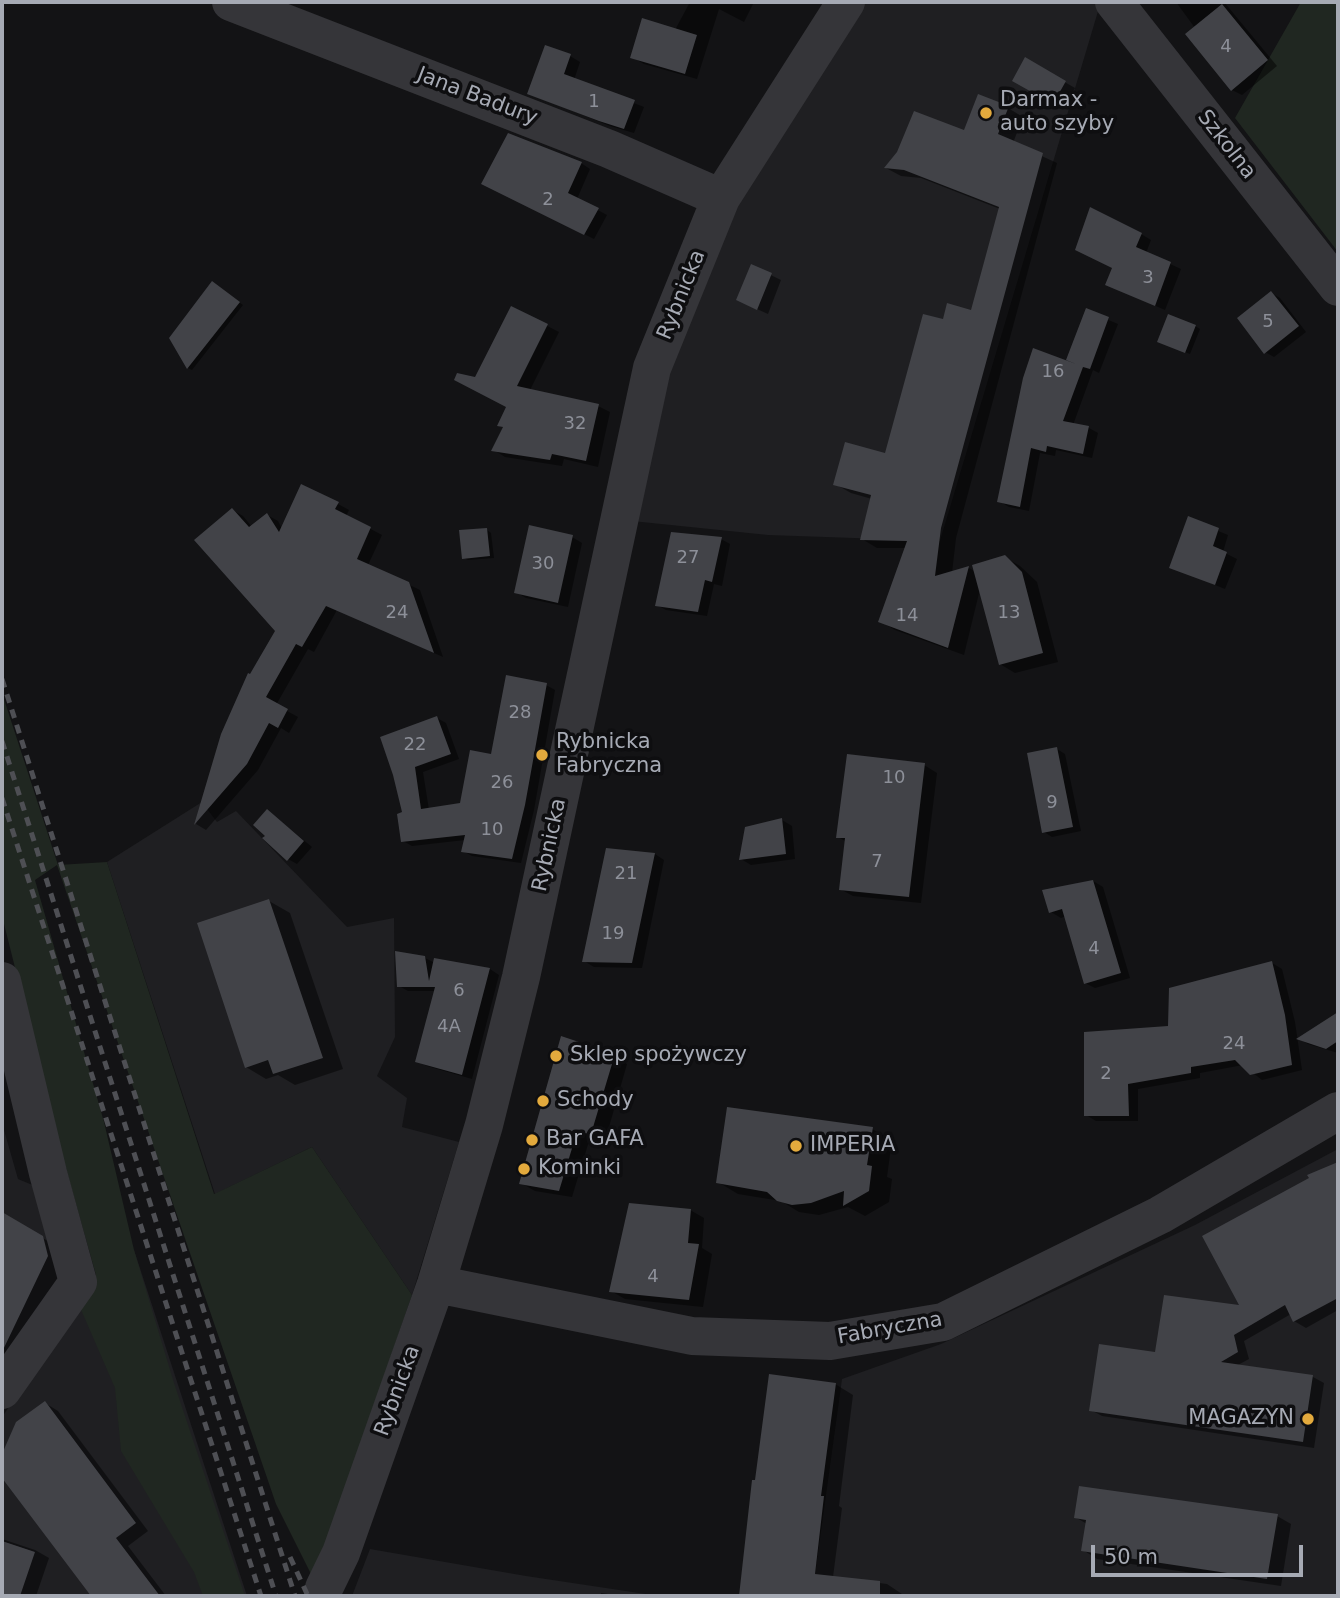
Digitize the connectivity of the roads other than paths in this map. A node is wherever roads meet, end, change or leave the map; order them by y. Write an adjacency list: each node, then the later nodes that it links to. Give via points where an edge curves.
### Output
1 (231, 2): 4 (street, Jana Badury, via 596,144)
2 (846, 2): 4 (street, Rybnicka)
3 (1114, 2): 5 (street, Szkolna)
4 (721, 198): 8 (street, Rybnicka, via 652,368 521,977 484,1125)
5 (1338, 287)
6 (2, 981): 9 (street, via 78,1282)
7 (1338, 1111): 8 (street, Fabryczna, via 1160,1215 943,1322 830,1341 692,1336)
8 (436, 1284): 10 (street, Rybnicka, via 341,1553)
9 (2, 1390)
10 (324, 1588)

